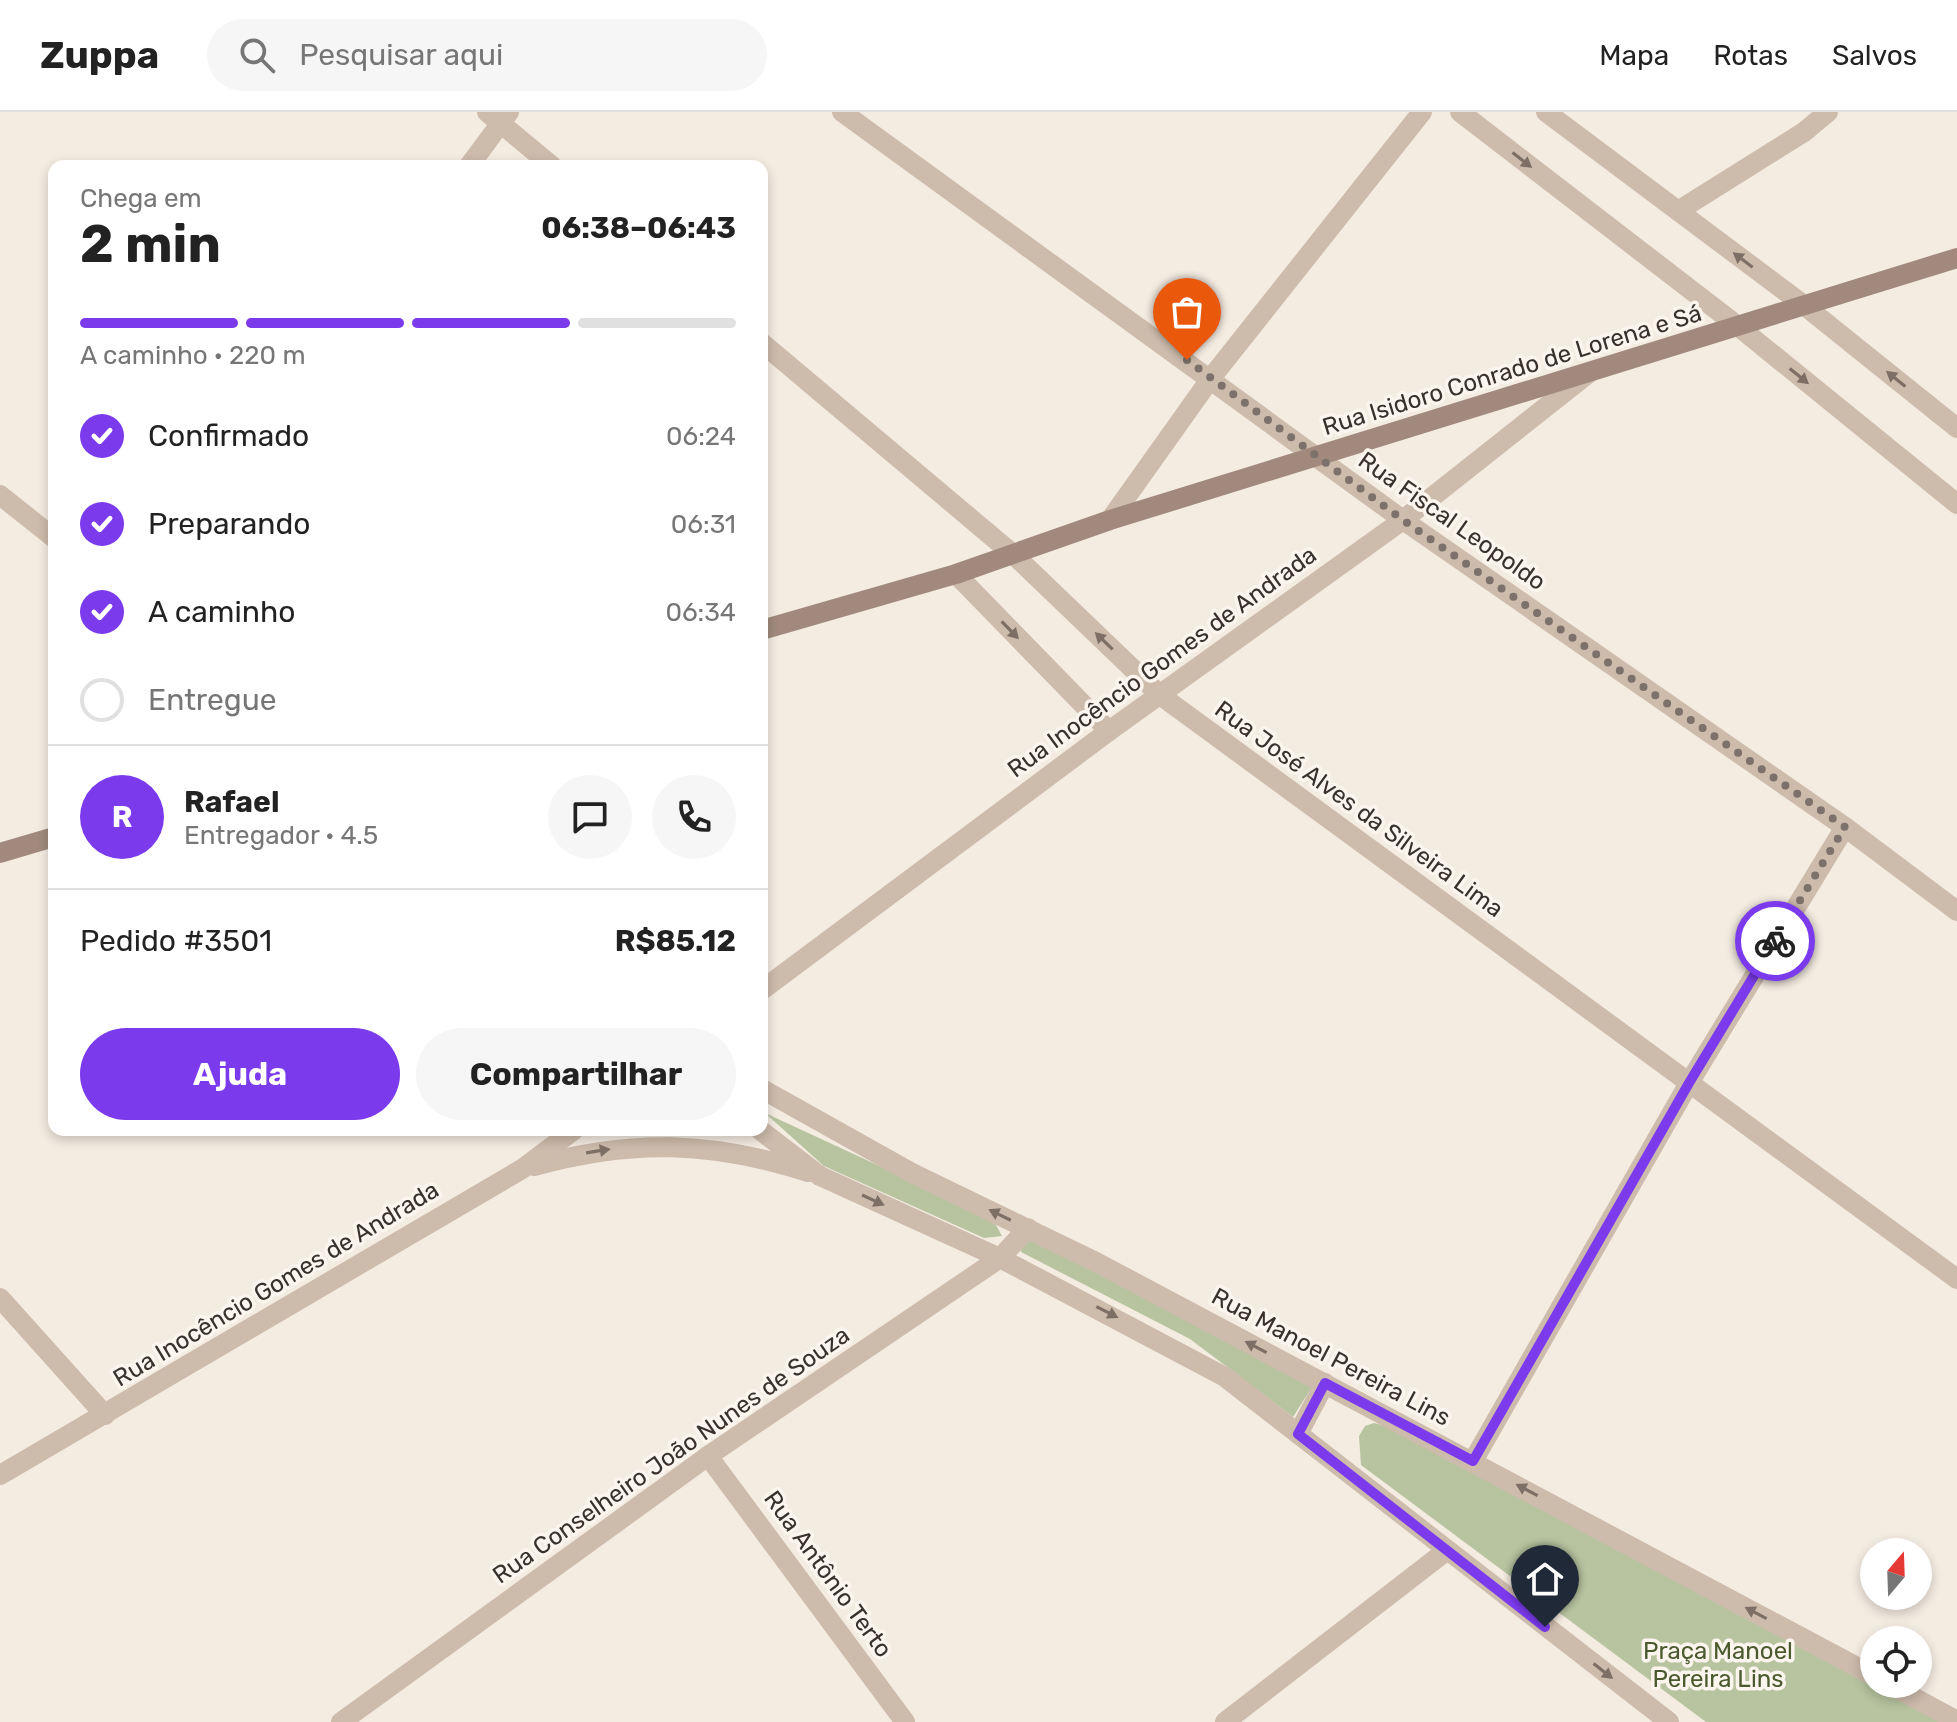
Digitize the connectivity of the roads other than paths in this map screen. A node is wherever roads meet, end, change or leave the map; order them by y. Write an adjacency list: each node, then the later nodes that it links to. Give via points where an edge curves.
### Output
1 (842, 112): 15 (street, Rua Fiscal Leopoldo)
2 (1422, 112): 15 (street)
3 (1460, 112): 12 (street, one-way to 12)
4 (1546, 112): 9 (street)
5 (1828, 112): 9 (street)
6 (499, 116): 7 (street); 8 (street)
7 (473, 160)
8 (546, 160)
9 (1678, 211): 11 (street, one-way to 9)
10 (1957, 258): 11 (street, Rua Isidoro Conrado de Lorena e Sá)
11 (1805, 306): 12 (street, Rua Isidoro Conrado de Lorena e Sá); 16 (street, one-way to 11)
12 (1739, 327): 14 (street, Rua Isidoro Conrado de Lorena e Sá); 19 (street, one-way to 19)
13 (768, 348): 23 (street, Rua José Alves da Silveira Lima)
14 (1590, 372): 17 (street, Rua Isidoro Conrado de Lorena e Sá); 21 (street, Rua Inocêncio Gomes de Andrada)
15 (1211, 378): 17 (street, Rua Fiscal Leopoldo); 20 (street)
16 (1957, 428)
17 (1318, 458): 20 (street, Rua Isidoro Conrado de Lorena e Sá); 21 (street, Rua Fiscal Leopoldo)
18 (0, 495): 22 (street)
19 (1957, 504)
20 (1110, 520): 23 (street, Rua Isidoro Conrado de Lorena e Sá)
21 (1403, 520): 26 (street, Rua Inocêncio Gomes de Andrada); 28 (street, Rua Fiscal Leopoldo)
22 (48, 533)
23 (1014, 555): 24 (street, Rua Isidoro Conrado de Lorena e Sá); 26 (street, Rua José Alves da Silveira Lima, one-way to 23)
24 (956, 574): 25 (street, Rua Isidoro Conrado de Lorena e Sá); 27 (street, one-way to 27)
25 (768, 628)
26 (1160, 695): 27 (street, Rua Inocêncio Gomes de Andrada); 33 (street, Rua José Alves da Silveira Lima)
27 (1109, 731): 32 (street, Rua Inocêncio Gomes de Andrada)
28 (1845, 827): 31 (street, Rua Fiscal Leopoldo); 33 (street)
29 (48, 839): 30 (street)
30 (0, 853)
31 (1957, 911)
32 (768, 986)
33 (1689, 1083): 41 (street, Rua José Alves da Silveira Lima); 47 (street)
34 (768, 1092): 39 (street, Rua Manoel Pereira Lins, one-way to 34, via 912,1173)
35 (566, 1136): 37 (street, Rua Inocêncio Gomes de Andrada)
36 (768, 1136): 38 (street)
37 (522, 1169): 38 (street, one-way to 38, via 616,1148 692,1146); 44 (street, Rua Inocêncio Gomes de Andrada)
38 (820, 1176): 40 (street, one-way to 40)
39 (1028, 1228): 40 (street, Rua Conselheiro João Nunes de Souza); 43 (street, Rua Manoel Pereira Lins, one-way to 39)
40 (1000, 1258): 45 (street, one-way to 45, via 1188,1354); 46 (street, Rua Conselheiro João Nunes de Souza)
41 (1957, 1279)
42 (0, 1298): 44 (street)
43 (1325, 1383): 45 (street); 47 (street, Rua Manoel Pereira Lins)
44 (105, 1415): 48 (street, Rua Inocêncio Gomes de Andrada)
45 (1298, 1434): 49 (street)
46 (708, 1456): 53 (street, Rua Conselheiro João Nunes de Souza); 54 (street, Rua Antônio Terto)
47 (1473, 1461): 50 (street, Rua Manoel Pereira Lins, one-way to 47)
48 (0, 1475)
49 (1446, 1551): 55 (street); 56 (street, one-way to 56)
50 (1860, 1668)
51 (1915, 1698): 52 (street)
52 (1957, 1721)
53 (341, 1722)
54 (905, 1722)
55 (1225, 1722)
56 (1669, 1722)

